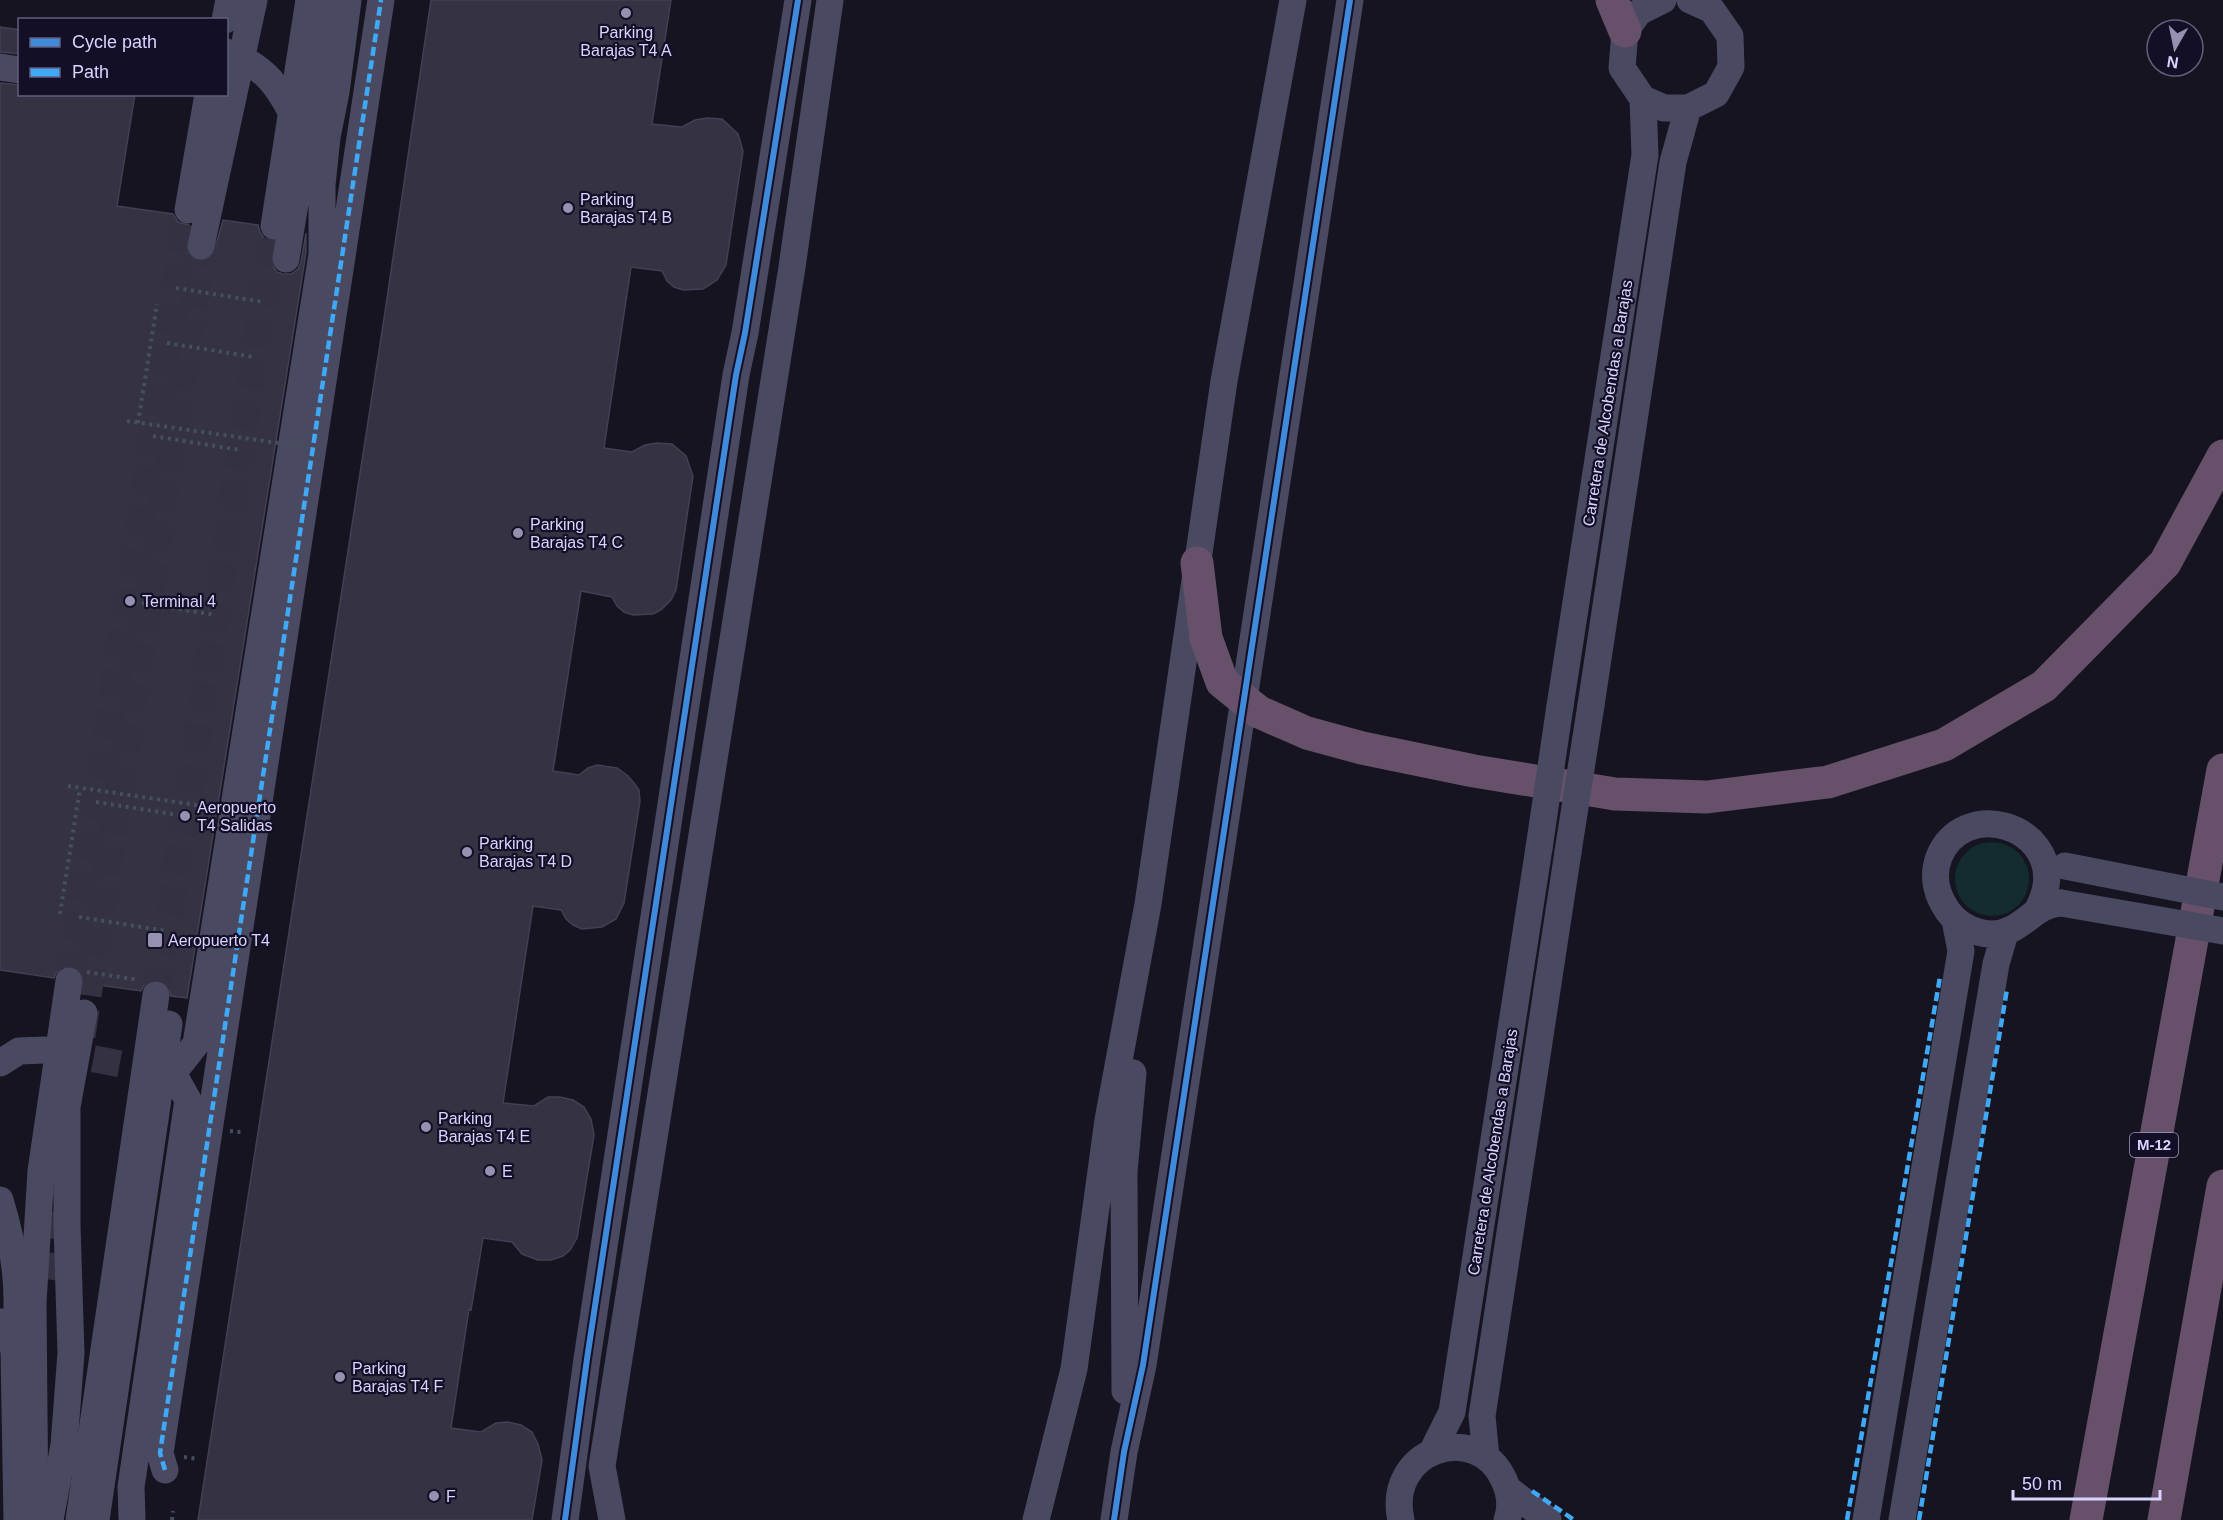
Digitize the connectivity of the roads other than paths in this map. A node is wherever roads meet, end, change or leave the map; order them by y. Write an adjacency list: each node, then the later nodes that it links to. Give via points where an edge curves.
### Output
1 (229, 0): 15 (street)
2 (254, 0): 17 (street)
3 (309, 0): 27 (street, bridge)
4 (328, 0): 25 (street)
5 (348, 0): 25 (street, via 336,92)
6 (362, 0): 25 (street)
7 (381, 0): 53 (street, via 160,1453)
8 (798, 0): 61 (street, via 729,422 586,1359)
9 (830, 0): 62 (street, via 790,279 602,1466)
10 (1350, 0): 50 (street, via 1143,1365)
11 (1612, 0): 16 (highway)
12 (1661, 0): 16 (street, via 1639,12)
13 (1704, 3): 24 (street, via 1730,36 1731,67 1716,94)
14 (1294, 4): 31 (street, via 1224,381)
15 (225, 18)
16 (1625, 31): 23 (street, via 1622,68)
17 (233, 54): 20 (street); 25 (street, via 252,62)
18 (0, 67): 19 (street)
19 (18, 70)
20 (228, 84)
21 (208, 96): 26 (street)
22 (226, 96): 28 (street)
23 (1643, 99): 24 (street, via 1664,108); 51 (street, Carretera de Alcobendas a Barajas, bridge, via 1645,155 1452,1412)
24 (1688, 108): 52 (street, Carretera de Alcobendas a Barajas, bridge, via 1673,162 1482,1416)
25 (324, 138): 29 (street); 55 (street, via 322,254 198,1033 196,1044 173,1073 188,1100 131,1487)
26 (188, 210)
27 (274, 225)
28 (201, 246)
29 (286, 259)
30 (2223, 456): 31 (highway, bridge, via 2165,562 2044,686 1944,745 1828,782 1707,797 1615,794 1474,771 1306,733 1259,712 1222,682 1206,638)
31 (1197, 563): 35 (street)
32 (2223, 770): 70 (highway, M-12)
33 (2053, 861): 34 (street, bridge); 36 (street, via 2046,886); 37 (street, via 2026,836 2007,826 1985,823 1960,832 1942,850 1935,872 1938,893)
34 (2223, 897)
35 (1148, 904): 50 (street, via 1124,1172); 63 (street, via 1108,1120 1074,1369)
36 (2049, 907): 38 (street, bridge); 39 (street)
37 (1955, 920): 39 (street, via 1978,932); 68 (street, via 1961,951)
38 (2223, 932)
39 (2005, 933): 69 (street, via 1996,964)
40 (75, 976): 57 (street, bridge, via 40,1182 33,1303)
41 (152, 988): 59 (street, bridge)
42 (84, 1013): 58 (street, via 67,1107 70,1364 64,1445)
43 (169, 1024): 60 (street)
44 (45, 1050): 45 (street, via 19,1052)
45 (0, 1063)
46 (2223, 1186): 71 (highway)
47 (1, 1213): 49 (street, via 14,1250 17,1276)
48 (0, 1322): 49 (street)
49 (14, 1351): 56 (street)
50 (1124, 1452): 64 (street)
51 (1432, 1452): 52 (street, via 1450,1447 1469,1449); 65 (street, via 1406,1473 1398,1498)
52 (1486, 1457): 54 (street, via 1500,1471)
53 (165, 1470)
54 (1508, 1489): 66 (street); 67 (street)
55 (132, 1518)
56 (17, 1520)
57 (35, 1520)
58 (50, 1520)
59 (79, 1520)
60 (96, 1520)
61 (565, 1520)
62 (612, 1520)
63 (1036, 1520)
64 (1114, 1520)
65 (1401, 1520)
66 (1507, 1520)
67 (1548, 1520)
68 (1866, 1520)
69 (1902, 1520)
70 (2086, 1520)
71 (2164, 1520)

